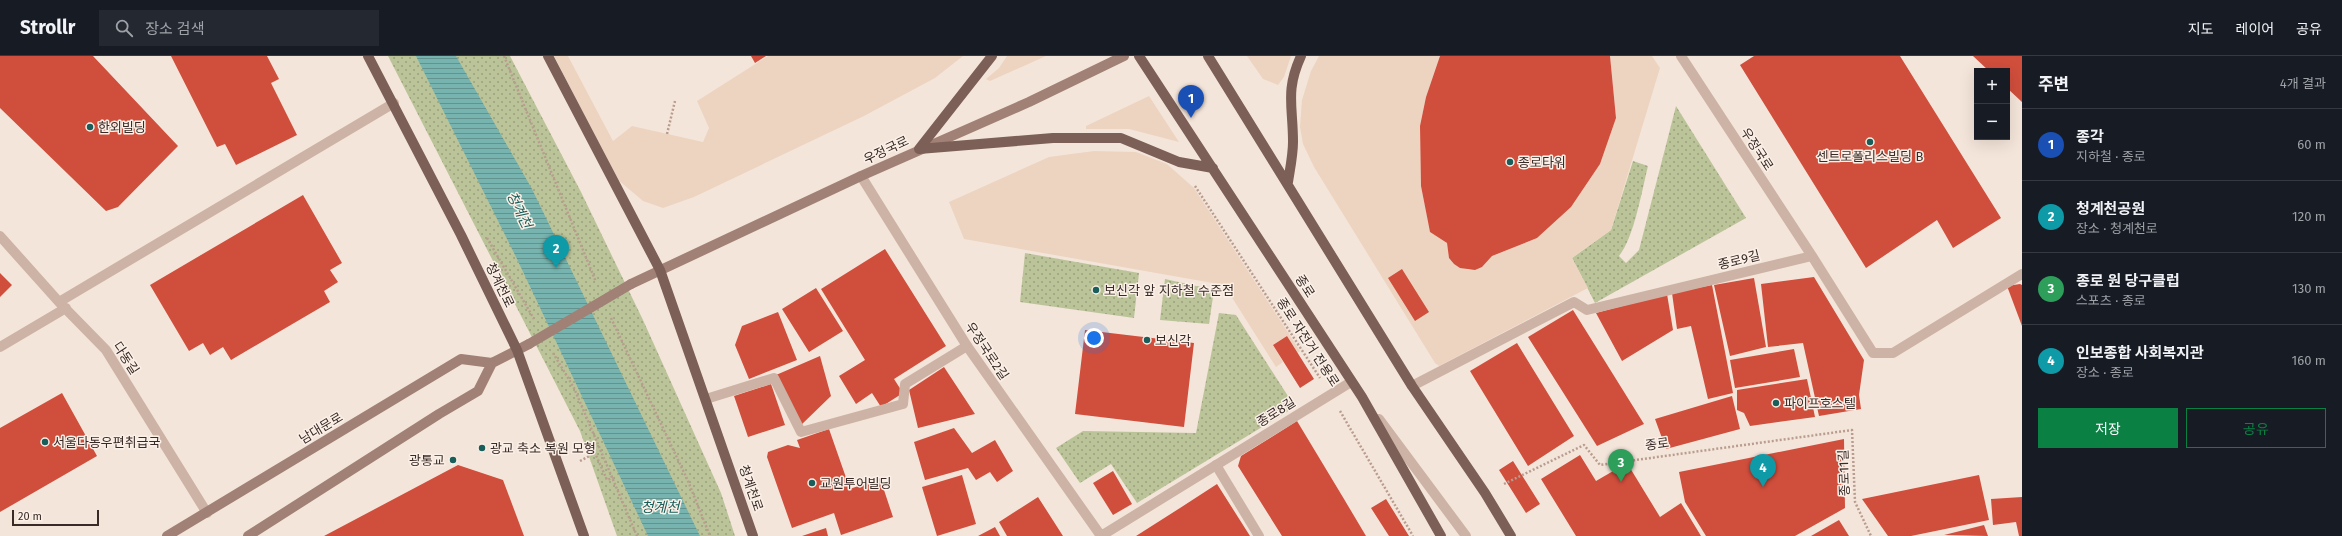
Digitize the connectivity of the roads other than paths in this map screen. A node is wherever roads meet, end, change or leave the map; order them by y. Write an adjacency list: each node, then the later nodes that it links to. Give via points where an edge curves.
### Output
1 (368, 56): 9 (main road, 청계천로)
2 (548, 56): 16 (main road, 청계천로)
3 (992, 56): 10 (main road)
4 (1124, 56): 10 (main road, 우정국로, via 1029,102)
5 (1139, 56): 11 (main road, 종로)
6 (1208, 56): 13 (main road)
7 (1301, 56): 13 (main road, via 1289,100 1293,142)
8 (1682, 56): 15 (street, 우정국로)
9 (394, 103): 18 (street); 21 (main road, 청계천로)
10 (919, 149): 11 (main road, via 1053,138 1121,138 1179,162); 12 (main road, 우정국로)
11 (1213, 168): 23 (main road, 종로)
12 (861, 176): 16 (main road, 우정국로); 19 (street, 우정국로2길)
13 (1288, 182): 24 (main road)
14 (0, 236): 18 (street, 다동길)
15 (1812, 256): 17 (street, via 1873,352 1893,353); 24 (street, 종로9길, via 1587,310 1574,302)
16 (660, 270): 21 (main road, bridge, via 631,284); 26 (main road, 청계천로)
17 (2022, 274)
18 (62, 305): 20 (street); 28 (street, 다동길, via 106,350)
19 (967, 346): 26 (street, via 905,384 903,404 801,432 774,378); 33 (street, 우정국로2길)
20 (0, 347)
21 (518, 350): 22 (main road); 31 (main road, 청계천로)
22 (492, 363): 28 (main road, 남대문로, via 461,359); 30 (main road, via 478,391)
23 (1351, 382): 25 (main road, 종로); 27 (street, 종로8길)
24 (1412, 386): 37 (main road)
25 (1362, 397): 35 (main road, 종로); 36 (street)
26 (706, 399): 32 (main road, 청계천로)
27 (1216, 465): 33 (street, 종로8길); 34 (street)
28 (206, 513): 29 (main road, 남대문로)
29 (167, 536)
30 (248, 536)
31 (584, 536)
32 (754, 536)
33 (1101, 536)
34 (1259, 536)
35 (1441, 536)
36 (1466, 536)
37 (1511, 536)

